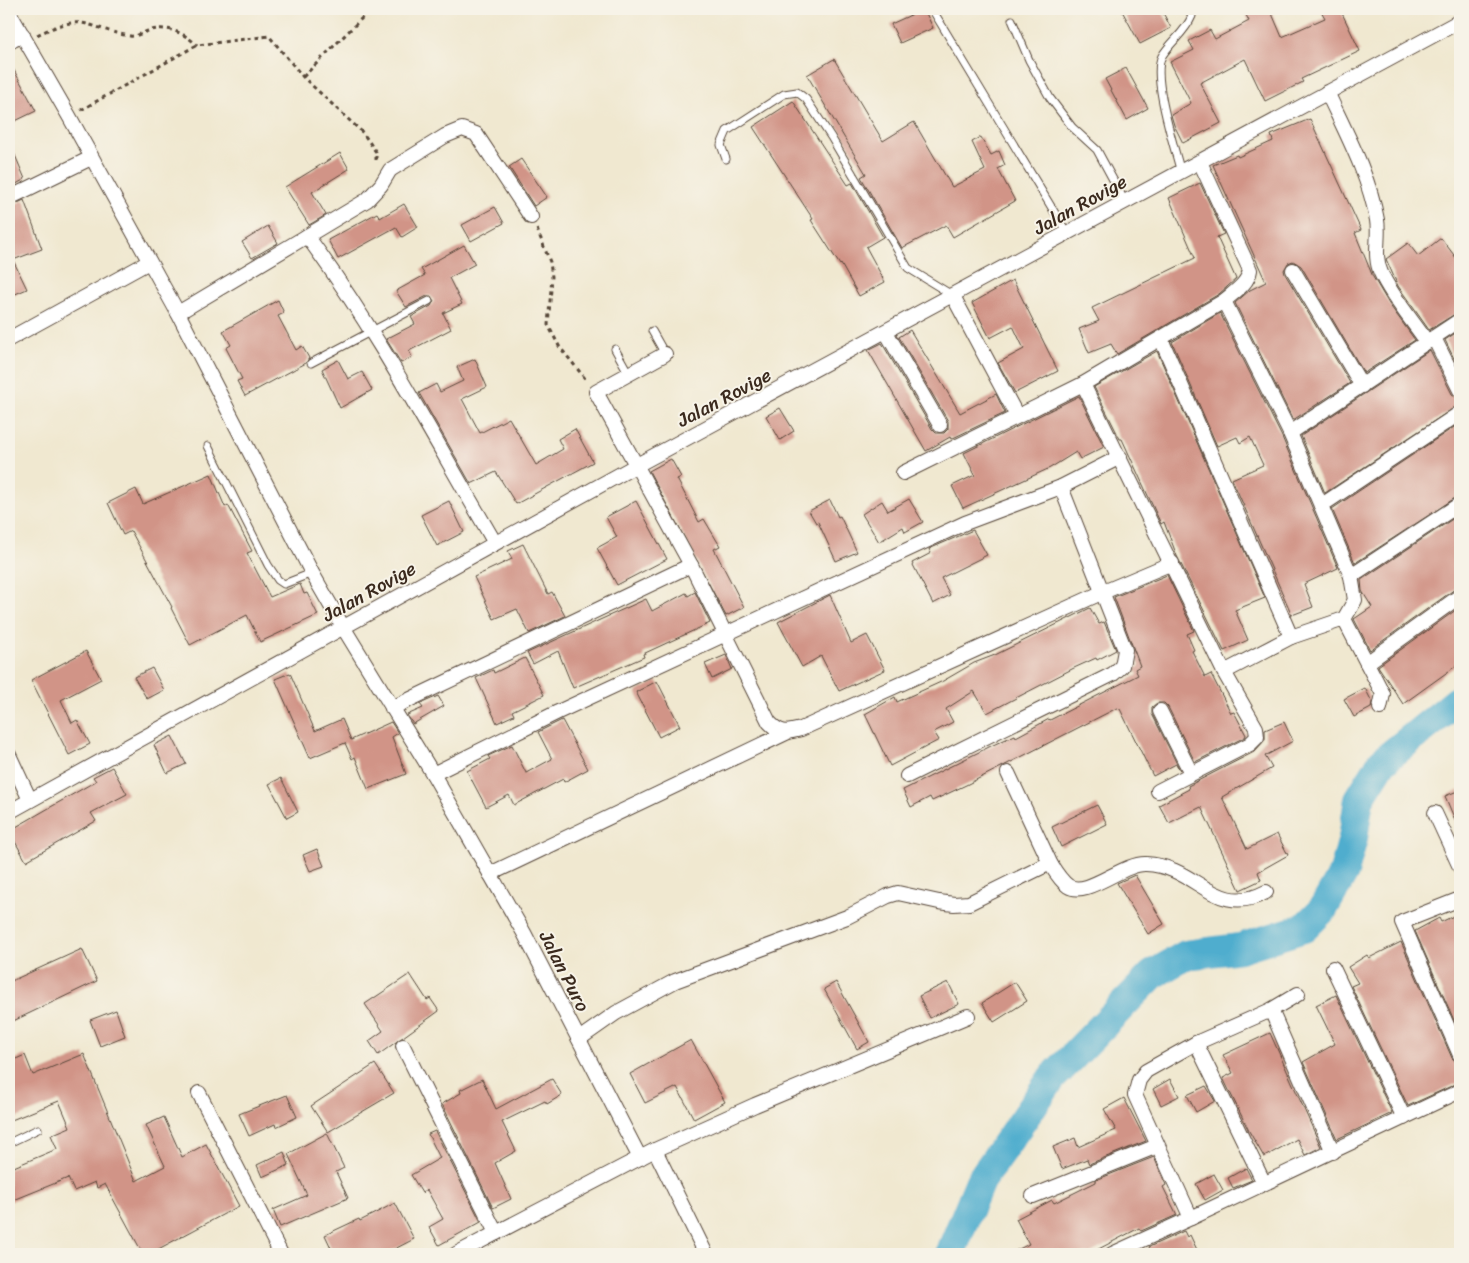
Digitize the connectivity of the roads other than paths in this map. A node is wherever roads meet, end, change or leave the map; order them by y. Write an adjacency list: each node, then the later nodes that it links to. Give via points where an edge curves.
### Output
1 (932, 9): 16 (lane)
2 (1188, 9): 12 (lane, via 1192,16 1187,29 1161,57 1158,82)
3 (9, 12): 6 (street, Jalan Puro)
4 (1012, 20): 14 (lane, via 1050,98 1072,127 1097,150)
5 (1460, 21): 8 (street, Jalan Rovige)
6 (25, 37): 7 (street); 9 (street, Jalan Puro)
7 (9, 42)
8 (1327, 92): 11 (street, Jalan Rovige); 30 (street, via 1359,163 1374,206 1378,222 1380,272)
9 (91, 158): 13 (street); 18 (street, Jalan Puro)
10 (726, 159): 20 (lane, via 721,144 727,131 784,94 797,92 831,137 908,268)
11 (1200, 162): 12 (street, Jalan Rovige); 22 (street, via 1250,270 1242,286)
12 (1181, 173): 14 (street, Jalan Rovige)
13 (9, 198)
14 (1124, 200): 16 (street, Jalan Rovige)
15 (531, 217): 17 (street, via 476,134 462,129 390,170 382,185 367,200)
16 (1067, 233): 20 (street, Jalan Rovige)
17 (307, 236): 23 (street); 25 (street)
18 (149, 262): 23 (street, Jalan Puro); 28 (street)
19 (1293, 270): 36 (street)
20 (953, 296): 27 (street, Jalan Rovige); 39 (street)
21 (429, 301): 25 (lane)
22 (1224, 301): 29 (street); 41 (street)
23 (178, 313): 52 (street, Jalan Puro)
24 (1460, 320): 30 (street)
25 (370, 330): 33 (lane); 49 (street)
26 (652, 331): 32 (lane)
27 (886, 332): 40 (street); 44 (street, Jalan Rovige)
28 (9, 339)
29 (1161, 339): 35 (street); 59 (street)
30 (1431, 340): 36 (street); 37 (street)
31 (615, 349): 34 (lane)
32 (665, 354): 34 (street)
33 (311, 363)
34 (629, 374): 44 (street, via 596,392)
35 (1083, 384): 39 (street); 43 (street)
36 (1362, 386): 41 (street)
37 (1460, 390)
38 (1460, 413): 48 (street)
39 (1017, 416): 45 (street)
40 (940, 425)
41 (1290, 433): 48 (street)
42 (208, 446): 52 (lane, via 278,580 284,584)
43 (1120, 457): 46 (street); 50 (street)
44 (637, 465): 49 (street, Jalan Rovige); 51 (street)
45 (903, 473)
46 (1061, 487): 54 (street); 58 (street, via 965,524)
47 (1460, 504): 53 (street)
48 (1322, 505): 53 (street)
49 (495, 542): 57 (street, Jalan Rovige)
50 (1172, 564): 54 (street); 61 (street)
51 (691, 565): 58 (street); 62 (street)
52 (312, 573): 57 (street, Jalan Puro)
53 (1351, 576): 56 (street, via 1355,600)
54 (1101, 593): 65 (street); 70 (street, via 1125,650 1122,666 1113,674)
55 (1460, 596): 60 (street)
56 (1344, 619): 59 (street); 60 (street)
57 (343, 627): 62 (street, Jalan Puro); 72 (street, Jalan Rovige)
58 (726, 634): 65 (street, via 770,722 777,731); 69 (street)
59 (1291, 637): 61 (street)
60 (1367, 663): 63 (street, via 1383,694)
61 (1224, 672): 68 (street, via 1252,718 1257,737 1250,744)
62 (392, 708): 69 (street, Jalan Puro)
63 (1380, 708)
64 (1160, 711): 68 (street)
65 (786, 734): 77 (street)
66 (9, 755): 72 (street)
67 (1008, 773): 75 (street)
68 (1191, 773): 71 (street)
69 (433, 774): 77 (street, Jalan Puro)
70 (907, 776)
71 (1158, 791)
72 (30, 800): 73 (street, Jalan Rovige)
73 (9, 812)
74 (1435, 812): 76 (street)
75 (1051, 866): 78 (street, via 1070,888 1081,889 1132,865 1146,864 1166,866 1192,878 1221,898 1251,900); 84 (street, via 1024,874 969,903 939,902 898,893 888,896 847,917 675,981 616,1013)
76 (1460, 867)
77 (490, 874): 84 (street, Jalan Puro)
78 (1266, 892)
79 (1460, 899): 87 (street, via 1402,922)
80 (1333, 968): 90 (street)
81 (1298, 994): 82 (street)
82 (1271, 1010): 85 (street); 95 (street)
83 (968, 1016): 94 (street, via 755,1104)
84 (579, 1038): 96 (street, Jalan Puro)
85 (1196, 1043): 93 (street, via 1146,1071 1136,1088 1135,1096); 97 (street)
86 (403, 1046): 100 (street)
87 (1460, 1056)
88 (1460, 1091): 90 (street)
89 (199, 1093): 101 (street)
90 (1404, 1118): 95 (street)
91 (38, 1129): 92 (lane)
92 (9, 1143)
93 (1157, 1146): 98 (street); 99 (street)
94 (655, 1150): 96 (street); 103 (street)
95 (1333, 1152): 97 (street)
96 (640, 1158): 100 (street)
97 (1264, 1184): 99 (street)
98 (1033, 1196)
99 (1191, 1218): 104 (street)
100 (496, 1233): 102 (street)
101 (281, 1254)
102 (456, 1254)
103 (706, 1254)
104 (1112, 1254)

